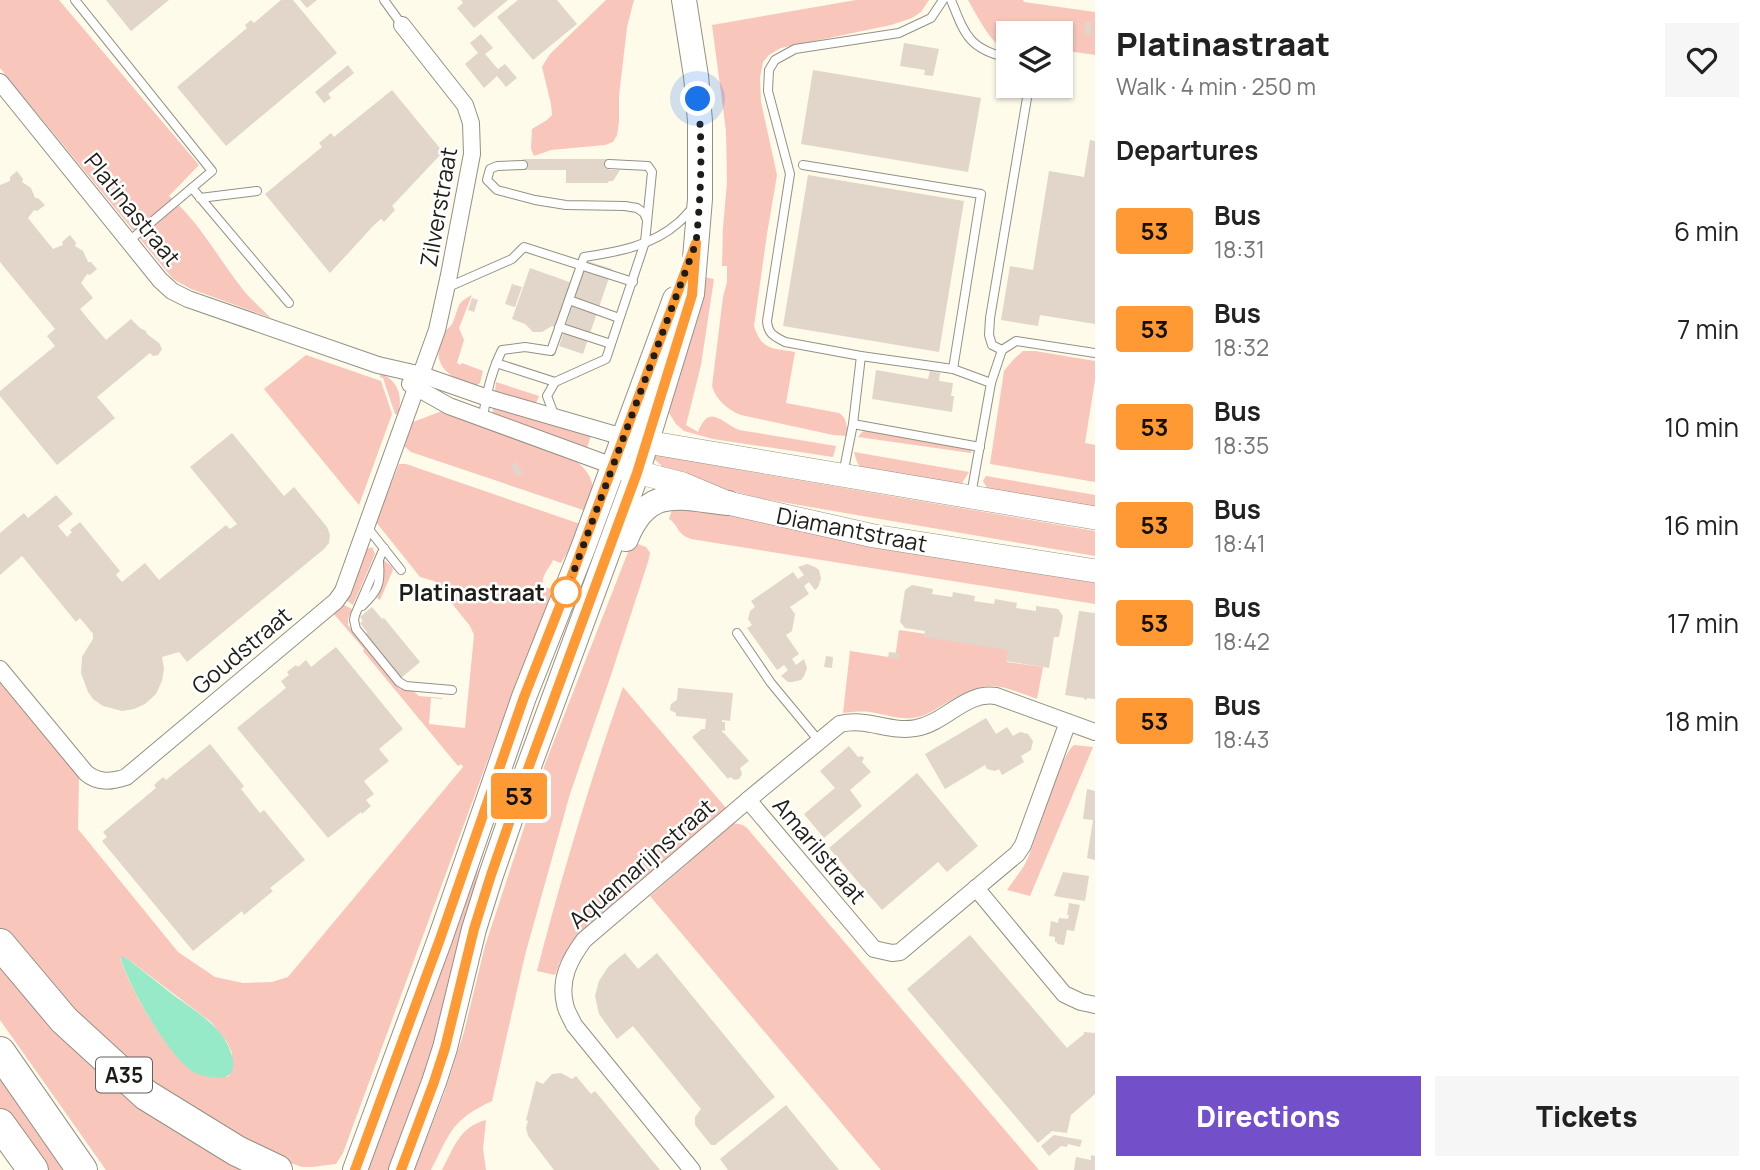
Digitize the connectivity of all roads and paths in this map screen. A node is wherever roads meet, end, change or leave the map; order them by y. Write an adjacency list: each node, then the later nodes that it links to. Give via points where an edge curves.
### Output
1 (75, 0): 14 (lane, via 212,171)
2 (384, 0): 6 (lane)
3 (684, 0): 17 (main road, via 700,121)
4 (943, 0): 31 (lane, via 931,18 899,33 795,49 775,60 769,70 768,91 790,174 768,329 785,342)
5 (951, 0): 7 (lane, via 972,42)
6 (402, 24): 23 (street, Zilverstraat, via 465,105 471,123 472,154)
7 (996, 54)
8 (0, 82): 10 (street, Platinastraat)
9 (1027, 98): 29 (lane, via 990,318 992,345)
10 (6, 101): 19 (street, Platinastraat)
11 (609, 164): 18 (lane, via 648,166 652,172)
12 (523, 165): 18 (lane, via 497,166 490,169 487,180 497,190 536,200 638,208)
13 (803, 165): 33 (lane, via 981,194)
14 (192, 188): 16 (lane); 19 (lane)
15 (257, 191): 16 (lane)
16 (200, 198): 25 (lane)
17 (700, 199): 20 (lane, via 678,223); 41 (main road, via 692,295)
18 (648, 222): 20 (lane)
19 (129, 241): 34 (street, Platinastraat, via 172,291)
20 (645, 242): 21 (lane, via 584,257); 22 (lane)
21 (582, 265): 22 (lane); 23 (lane, via 524,247 512,259); 24 (lane)
22 (633, 282): 26 (lane)
23 (446, 288): 34 (street, Zilverstraat)
24 (569, 300): 26 (lane); 27 (lane)
25 (289, 303)
26 (619, 318): 28 (lane)
27 (559, 327): 28 (lane); 32 (lane, via 551,351 502,349)
28 (611, 344): 35 (lane, via 606,359)
29 (1002, 350): 30 (lane, via 1016,341); 36 (lane)
30 (1095, 353)
31 (861, 356): 33 (lane); 40 (lane)
32 (496, 363): 35 (lane); 37 (lane)
33 (953, 369): 36 (lane)
34 (419, 382): 37 (street, Platinastraat); 39 (street, Platinastraat, via 449,406); 49 (street, Goudstraat)
35 (555, 382): 38 (lane, via 547,396)
36 (991, 383): 42 (lane)
37 (485, 397): 38 (street, Platinastraat); 39 (lane)
38 (555, 417): 41 (street, Platinastraat)
39 (483, 419): 43 (street, Platinastraat)
40 (853, 424): 42 (lane); 45 (lane)
41 (634, 440): 43 (main road); 44 (main road); 45 (main road)
42 (979, 447): 46 (lane)
43 (613, 466): 44 (main road, Diamantstraat); 69 (main road)
44 (637, 473): 47 (main road, Diamantstraat, via 683,484); 55 (main road)
45 (843, 475): 46 (main road)
46 (971, 497): 48 (main road)
47 (728, 503): 52 (main road, Diamantstraat, via 874,536); 55 (main road, via 679,497 652,502 641,511 580,656)
48 (1095, 518)
49 (367, 527): 50 (lane); 54 (street, Goudstraat, via 344,591 336,601 126,777 92,779)
50 (384, 548): 51 (lane); 56 (lane, via 354,620 356,629 406,686)
51 (401, 570)
52 (1095, 571)
53 (737, 633): 59 (lane)
54 (0, 669)
55 (560, 682): 70 (main road, via 474,929 445,1048)
56 (452, 690)
57 (1068, 722): 58 (street, Amarilstraat); 59 (street, Amarilstraat, via 987,695 916,729 848,722); 61 (street, Amarilstraat, via 1023,845)
58 (1095, 732)
59 (819, 741): 60 (street, Amarilstraat)
60 (748, 800): 61 (street, Amarilstraat, via 874,949 900,951); 71 (street, Aquamarijnstraat, via 584,940 566,970 564,983 565,1004 574,1025)
61 (976, 888): 63 (street, via 1064,994)
62 (0, 944): 68 (highway, A35, via 64,1020 146,1095)
63 (1095, 1004)
64 (0, 1052): 67 (highway)
65 (0, 1124): 66 (highway)
66 (33, 1170)
67 (82, 1170)
68 (277, 1170)
69 (355, 1170)
70 (401, 1170)
71 (692, 1170)

